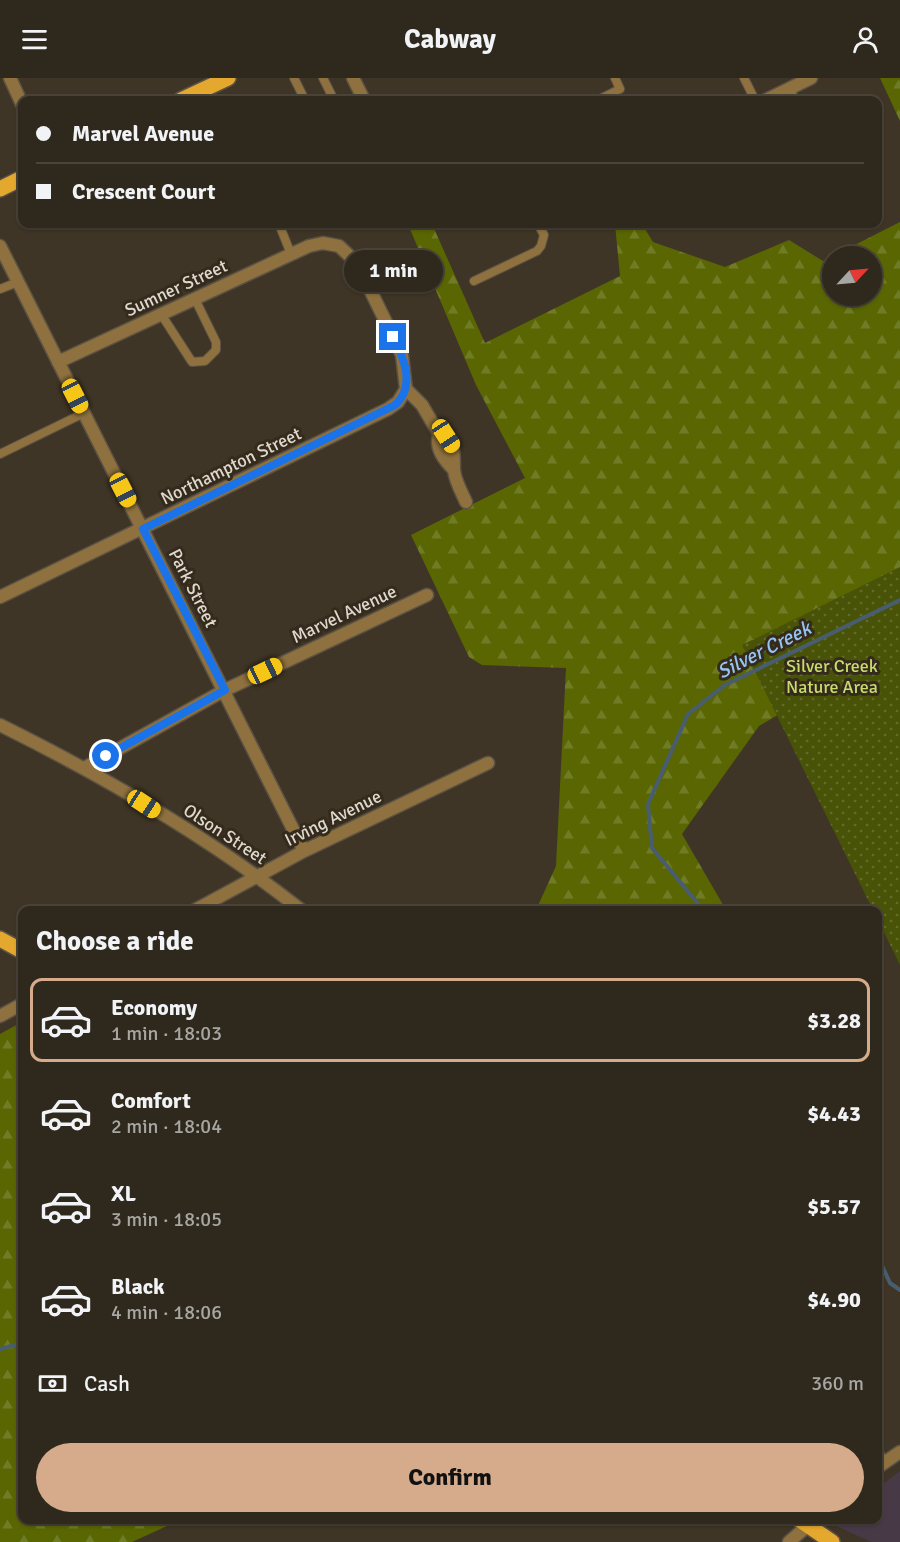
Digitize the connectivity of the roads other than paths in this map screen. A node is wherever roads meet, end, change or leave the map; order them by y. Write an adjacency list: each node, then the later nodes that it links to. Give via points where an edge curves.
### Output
1 (10, 78): 10 (street)
2 (228, 78): 11 (main road)
3 (294, 78): 12 (lane)
4 (323, 78): 13 (lane)
5 (353, 78): 14 (street)
6 (615, 78): 15 (lane, via 620,89)
7 (744, 78): 16 (lane)
8 (811, 78): 9 (street)
9 (792, 95)
10 (18, 96)
11 (190, 96)
12 (303, 96)
13 (332, 96)
14 (362, 96)
15 (606, 96)
16 (753, 96)
17 (18, 180): 18 (main road)
18 (0, 189)
19 (281, 228): 22 (lane)
20 (540, 228): 23 (lane, via 544,235 537,251)
21 (0, 246): 24 (street, Park Street)
22 (291, 254): 26 (street, Sumner Street); 29 (street, Sumner Street, via 323,243 339,246 357,263 402,355)
23 (474, 281)
24 (18, 282): 25 (lane); 28 (street, Park Street)
25 (0, 289)
26 (195, 298): 27 (street, Sumner Street); 27 (lane, via 216,342 216,350 205,361 192,363)
27 (161, 315): 28 (street, Sumner Street)
28 (58, 362): 30 (street, Park Street)
29 (406, 388): 32 (street, via 453,448 454,470); 33 (street, Northampton Street, via 398,402 388,409)
30 (84, 413): 31 (lane); 33 (street, Park Street)
31 (0, 454)
32 (466, 502)
33 (143, 529): 35 (street, Northampton Street); 36 (street, Park Street)
34 (427, 595): 36 (street, Marvel Avenue)
35 (0, 597)
36 (225, 690): 39 (street, Marvel Avenue); 40 (street, Park Street)
37 (0, 725): 39 (street, Olson Street)
38 (488, 763): 40 (street, Irving Avenue)
39 (86, 767): 41 (street, Olson Street)
40 (304, 851): 41 (street, Irving Avenue)
41 (258, 876): 42 (street, Irving Avenue); 43 (street, Olson Street)
42 (202, 906)
43 (295, 906)
44 (0, 939): 45 (main road)
45 (18, 949)
46 (18, 1006): 47 (street)
47 (0, 1016)
48 (900, 1452): 49 (street)
49 (882, 1463)
50 (805, 1524): 52 (street)
51 (809, 1524): 53 (main road)
52 (789, 1542)
53 (831, 1542)

